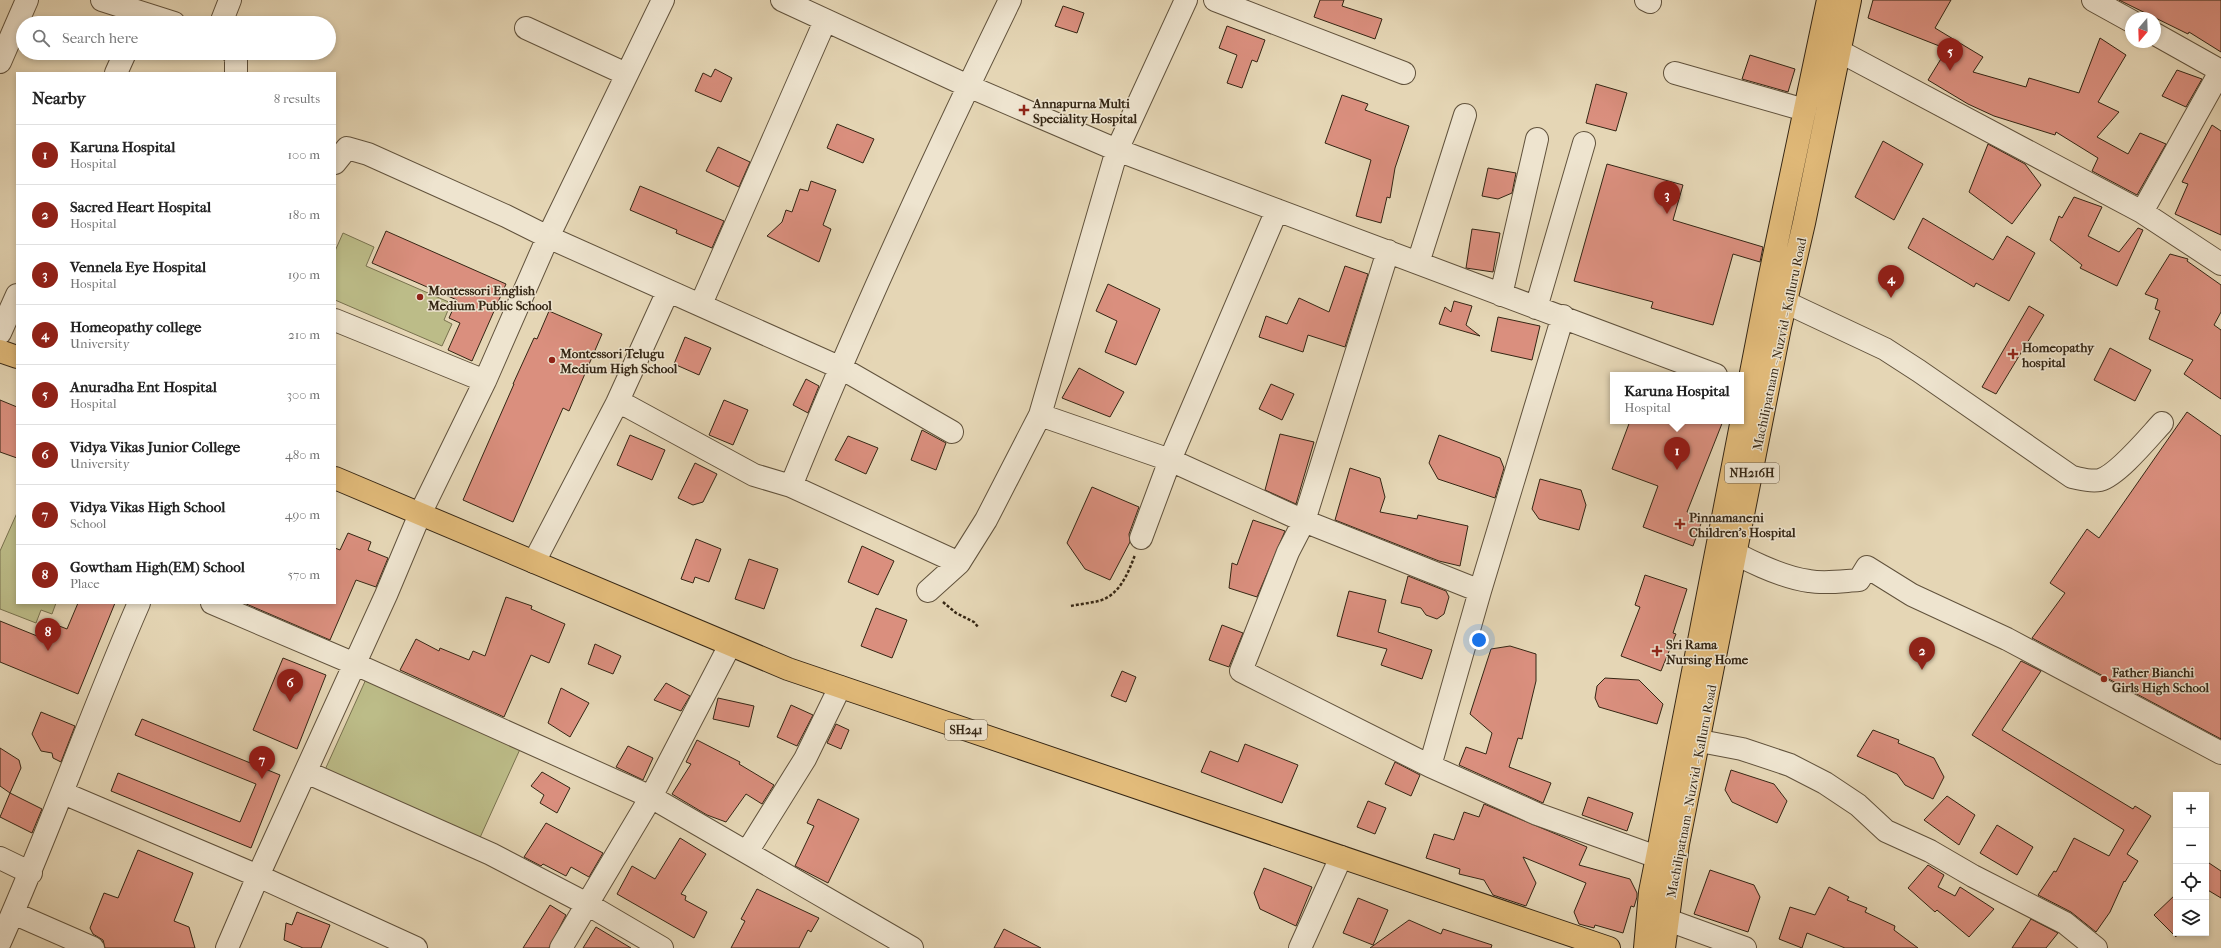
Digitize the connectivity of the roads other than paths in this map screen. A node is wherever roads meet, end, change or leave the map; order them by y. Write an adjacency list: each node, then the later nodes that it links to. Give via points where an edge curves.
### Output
1 (28, 0): 12 (street)
2 (102, 0): 13 (street)
3 (230, 0): 14 (street)
4 (662, 0): 29 (street)
5 (782, 0): 16 (street)
6 (1010, 0): 30 (street)
7 (1186, 0): 35 (street)
8 (1215, 0): 27 (street)
9 (1828, 0): 31 (main road, Machilipatnam - Nuzvid - Kalluru Road / NH216H)
10 (1850, 0): 20 (main road, Machilipatnam - Nuzvid - Kalluru Road / NH216H)
11 (2093, 0): 15 (street)
12 (21, 16)
13 (137, 16)
14 (224, 16)
15 (2125, 18)
16 (825, 21): 30 (street); 47 (street)
17 (16, 27): 23 (street)
18 (526, 28): 29 (street)
19 (2161, 37): 24 (street)
20 (1839, 51): 38 (street); 46 (main road, Machilipatnam - Nuzvid - Kalluru Road / NH216H)
21 (122, 60): 25 (street)
22 (236, 60): 26 (street)
23 (0, 62)
24 (2221, 71): 38 (street)
25 (116, 72)
26 (236, 72)
27 (1404, 73)
28 (1675, 73): 31 (street)
29 (626, 74): 39 (street)
30 (968, 86): 35 (street); 54 (street)
31 (1805, 110): 57 (main road, Machilipatnam - Nuzvid - Kalluru Road / NH216H)
32 (1465, 115): 41 (street)
33 (1537, 139): 44 (street)
34 (1584, 143): 48 (street)
35 (1117, 150): 37 (street); 59 (street)
36 (336, 162): 39 (street, via 347,148 368,154)
37 (1277, 210): 40 (street); 62 (street)
38 (2142, 212): 42 (street)
39 (548, 237): 43 (street); 56 (street)
40 (1388, 251): 41 (street); 66 (street)
41 (1418, 263): 44 (street)
42 (2221, 264)
43 (668, 291): 47 (street); 58 (street)
44 (1501, 295): 48 (street)
45 (16, 297): 51 (street)
46 (1785, 302): 57 (main road, Machilipatnam - Nuzvid - Kalluru Road / NH216H); 60 (street, via 1885,349 2072,477 2087,481 2100,480 2112,475)
47 (701, 304): 54 (street)
48 (1536, 308): 49 (street)
49 (1563, 316): 55 (street); 72 (street)
50 (336, 320): 56 (street)
51 (0, 333)
52 (0, 351): 53 (main road)
53 (16, 358)
54 (841, 368): 61 (street); 64 (street)
55 (1708, 372)
56 (485, 381): 65 (street)
57 (1753, 383): 68 (main road, Machilipatnam - Nuzvid - Kalluru Road / NH216H)
58 (617, 403): 64 (street, via 629,406 754,475); 69 (street)
59 (1040, 415): 62 (street); 70 (street, via 986,520)
60 (2162, 423)
61 (952, 432)
62 (1170, 460): 66 (street); 67 (street)
63 (336, 478): 65 (main road, SH241)
64 (791, 486): 70 (street)
65 (420, 514): 69 (main road, SH241); 76 (street)
66 (1304, 521): 72 (street); 80 (street, via 1288,552 1241,671)
67 (1141, 538)
68 (1726, 549): 78 (main road, Machilipatnam - Nuzvid - Kalluru Road / NH216H); 79 (street, via 1794,578 1809,581 1859,580 1867,567 1912,595 2007,640); 86 (main road, Machilipatnam - Nuzvid - Kalluru Road / NH216H)
69 (534, 562): 75 (main road, SH241)
70 (959, 563): 71 (street)
71 (928, 591)
72 (1480, 591): 80 (street)
73 (139, 604): 82 (street)
74 (214, 604): 76 (street)
75 (730, 645): 77 (main road, SH241); 83 (street)
76 (355, 664): 81 (street); 83 (street)
77 (840, 687): 84 (street, via 805,759); 85 (main road, SH241)
78 (1700, 741): 92 (main road, Machilipatnam - Nuzvid - Kalluru Road / NH216H, via 1678,844); 106 (street, via 1742,749 1790,765 1858,805 1886,831 1930,851 1973,876 2065,922)
79 (2221, 753)
80 (1430, 766): 86 (street, via 1536,814)
81 (306, 772): 89 (street); 90 (street, via 491,854)
82 (62, 793): 88 (street); 89 (street)
83 (651, 797): 84 (street); 90 (street)
84 (747, 852): 100 (street)
85 (1341, 857): 101 (street); 102 (main road, SH241)
86 (1657, 857): 103 (main road, Machilipatnam - Nuzvid - Kalluru Road / NH216H)
87 (0, 858): 88 (street)
88 (31, 873): 91 (street)
89 (258, 876): 94 (street); 96 (street)
90 (587, 904): 98 (street); 99 (street)
91 (13, 913): 93 (street); 95 (street)
92 (1668, 920): 104 (main road, Machilipatnam - Nuzvid - Kalluru Road / NH216H); 105 (street)
93 (0, 942)
94 (394, 943): 97 (street)
95 (93, 948)
96 (227, 948)
97 (416, 948)
98 (561, 948)
99 (662, 948)
100 (912, 948)
101 (1300, 948)
102 (1609, 948)
103 (1644, 948)
104 (1664, 948)
105 (1745, 948)
106 (2096, 948)

